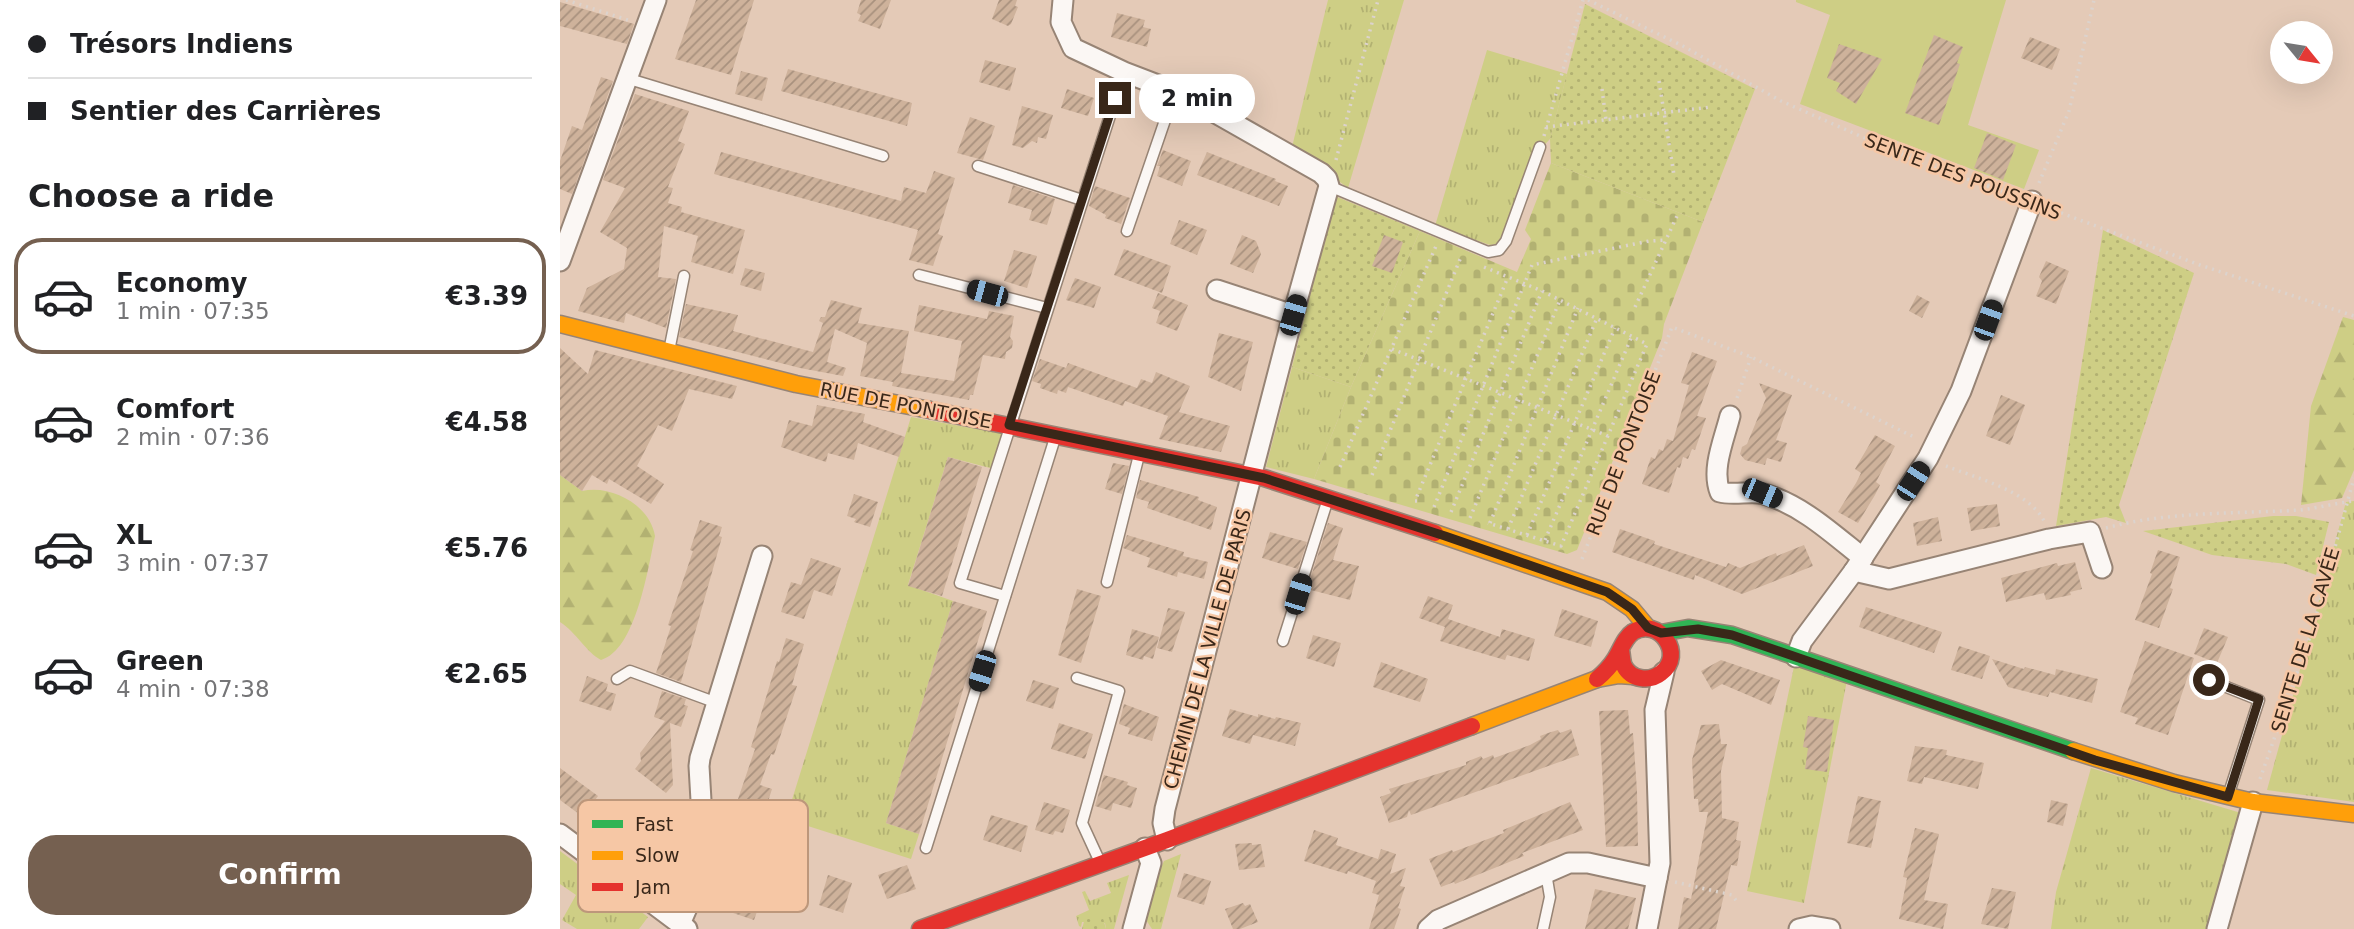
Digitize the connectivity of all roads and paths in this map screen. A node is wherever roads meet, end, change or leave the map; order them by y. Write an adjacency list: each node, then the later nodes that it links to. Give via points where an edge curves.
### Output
1 (566, 0): 7 (path)
2 (656, 0): 7 (street)
3 (1063, 0): 8 (street, via 1061,22 1073,48)
4 (1378, 0): 21 (path)
5 (1585, 0): 16 (path); 23 (path, SENTE DES POUSSINS, via 1681,45 1781,101 1928,166)
6 (2094, 0): 23 (path, via 2069,111)
7 (646, 26): 9 (street)
8 (1124, 72): 12 (street); 22 (lane)
9 (626, 78): 18 (lane); 28 (street)
10 (1659, 81): 14 (path)
11 (1602, 89): 15 (path)
12 (1175, 91): 21 (street, via 1321,173); 25 (lane)
13 (1711, 107): 14 (path)
14 (1665, 113): 15 (path); 20 (path)
15 (1606, 121): 16 (path)
16 (1546, 127): 17 (path)
17 (1540, 147): 21 (lane, via 1499,250 1488,252)
18 (883, 156)
19 (978, 166): 22 (lane)
20 (1674, 175)
21 (1329, 186): 39 (street, CHEMIN DE LA VILLE DE PARIS)
22 (1082, 200): 37 (lane)
23 (2032, 201): 40 (path, SENTE DES POUSSINS, via 2200,265); 62 (street, via 1961,391)
24 (1677, 216): 26 (path)
25 (1127, 231)
26 (1667, 240): 32 (path, via 1532,265); 36 (path)
27 (1448, 252): 45 (path, via 1436,246)
28 (560, 261)
29 (919, 275): 37 (lane)
30 (684, 276): 46 (lane)
31 (1508, 277): 32 (path); 48 (path, via 1461,257); 49 (path)
32 (1525, 284): 34 (path); 50 (path)
33 (1217, 290): 39 (street)
34 (1542, 291): 35 (path); 51 (path)
35 (1560, 300): 38 (path); 52 (path)
36 (1635, 307)
37 (1047, 308): 57 (lane)
38 (1578, 308): 41 (path); 53 (path)
39 (1293, 315): 64 (street, CHEMIN DE LA VILLE DE PARIS)
40 (2354, 316)
41 (1597, 318): 43 (path); 54 (path)
42 (565, 327): 46 (main road, RUE DE PONTOISE)
43 (1615, 328): 44 (path); 56 (path)
44 (1632, 336): 58 (path); 60 (path, via 1647,344)
45 (1392, 348): 48 (path); 63 (path)
46 (669, 351): 57 (main road, RUE DE PONTOISE, via 796,384)
47 (1751, 357): 55 (path); 62 (path); 84 (path, RUE DE PONTOISE, via 1672,327)
48 (1419, 359): 49 (path); 65 (path)
49 (1466, 378): 50 (path); 68 (path)
50 (1484, 386): 51 (path); 71 (path)
51 (1500, 393): 52 (path); 72 (path)
52 (1518, 400): 53 (path); 73 (path)
53 (1537, 408): 54 (path); 74 (path)
54 (1556, 415): 56 (path); 75 (path)
55 (1730, 416): 82 (street, via 1717,465 1720,492 1762,493 1796,507)
56 (1575, 423): 58 (path); 77 (path)
57 (1009, 425): 59 (main road, RUE DE PONTOISE); 87 (lane, via 960,583)
58 (1592, 430): 60 (path); 79 (path)
59 (1057, 434): 61 (main road, RUE DE PONTOISE); 87 (lane)
60 (1608, 436): 80 (path)
61 (1140, 452): 64 (main road, RUE DE PONTOISE); 85 (lane)
62 (1931, 453): 78 (path, via 2038,508); 82 (street)
63 (1340, 467)
64 (1252, 475): 67 (main road, RUE DE PONTOISE); 105 (street, CHEMIN DE LA VILLE DE PARIS)
65 (1372, 475)
66 (2354, 478): 70 (path, SENTE DE LA CAVÉE)
67 (1328, 498): 84 (main road, RUE DE PONTOISE); 90 (lane)
68 (1415, 501)
69 (2354, 501): 70 (path)
70 (2346, 502): 76 (path, via 2126,523); 103 (path, SENTE DE LA CAVÉE, via 2312,631)
71 (1434, 507)
72 (1451, 512)
73 (1470, 518)
74 (1489, 524)
75 (1508, 529)
76 (2090, 532): 78 (street); 83 (street)
77 (1527, 535)
78 (2049, 539): 82 (street, via 1889,579)
79 (1545, 540)
80 (1561, 546)
81 (761, 556): 99 (street)
82 (1858, 564): 92 (street, via 1802,641)
83 (2102, 568)
84 (1573, 580): 86 (main road, RUE DE PONTOISE)
85 (1107, 582)
86 (1607, 592): 88 (main road, RUE DE PONTOISE); 91 (street, via 1624,616)
87 (1005, 596): 108 (lane)
88 (1654, 631): 89 (main road, via 1688,628); 91 (main road, via 1640,629); 93 (main road, via 1671,648)
89 (1727, 634): 92 (main road); 93 (main road, via 1688,645)
90 (1283, 641)
91 (1624, 644): 94 (main road, via 1623,665); 97 (main road)
92 (1796, 657): 101 (main road, via 2095,760)
93 (1667, 667): 94 (main road, via 1650,679); 100 (street)
94 (1638, 677): 97 (main road); 100 (street)
95 (1077, 678): 110 (lane, via 1119,691 1082,823)
96 (617, 679): 99 (lane, via 630,671)
97 (1597, 679): 105 (main road)
98 (2209, 680): 101 (lane, via 2259,699)
99 (717, 703): 102 (street, via 699,766)
100 (1655, 710): 112 (street)
101 (2228, 797): 103 (main road)
102 (700, 800)
103 (2253, 802): 104 (main road); 123 (street)
104 (2354, 814)
105 (1165, 832): 109 (main road)
106 (560, 834): 107 (street)
107 (578, 847)
108 (926, 848)
109 (1145, 848): 110 (main road); 117 (street, via 1151,863)
110 (1101, 863): 116 (main road)
111 (1546, 873): 112 (street, via 1579,862); 118 (street, via 1438,920); 119 (lane, via 1550,897)
112 (1657, 878): 113 (path, via 1731,895); 120 (street)
113 (1738, 903)
114 (664, 912): 115 (street)
115 (683, 926)
116 (920, 929)
117 (1133, 929)
118 (1428, 929)
119 (1543, 929)
120 (1647, 929)
121 (1799, 929): 122 (street)
122 (1830, 929)
123 (2217, 929)

